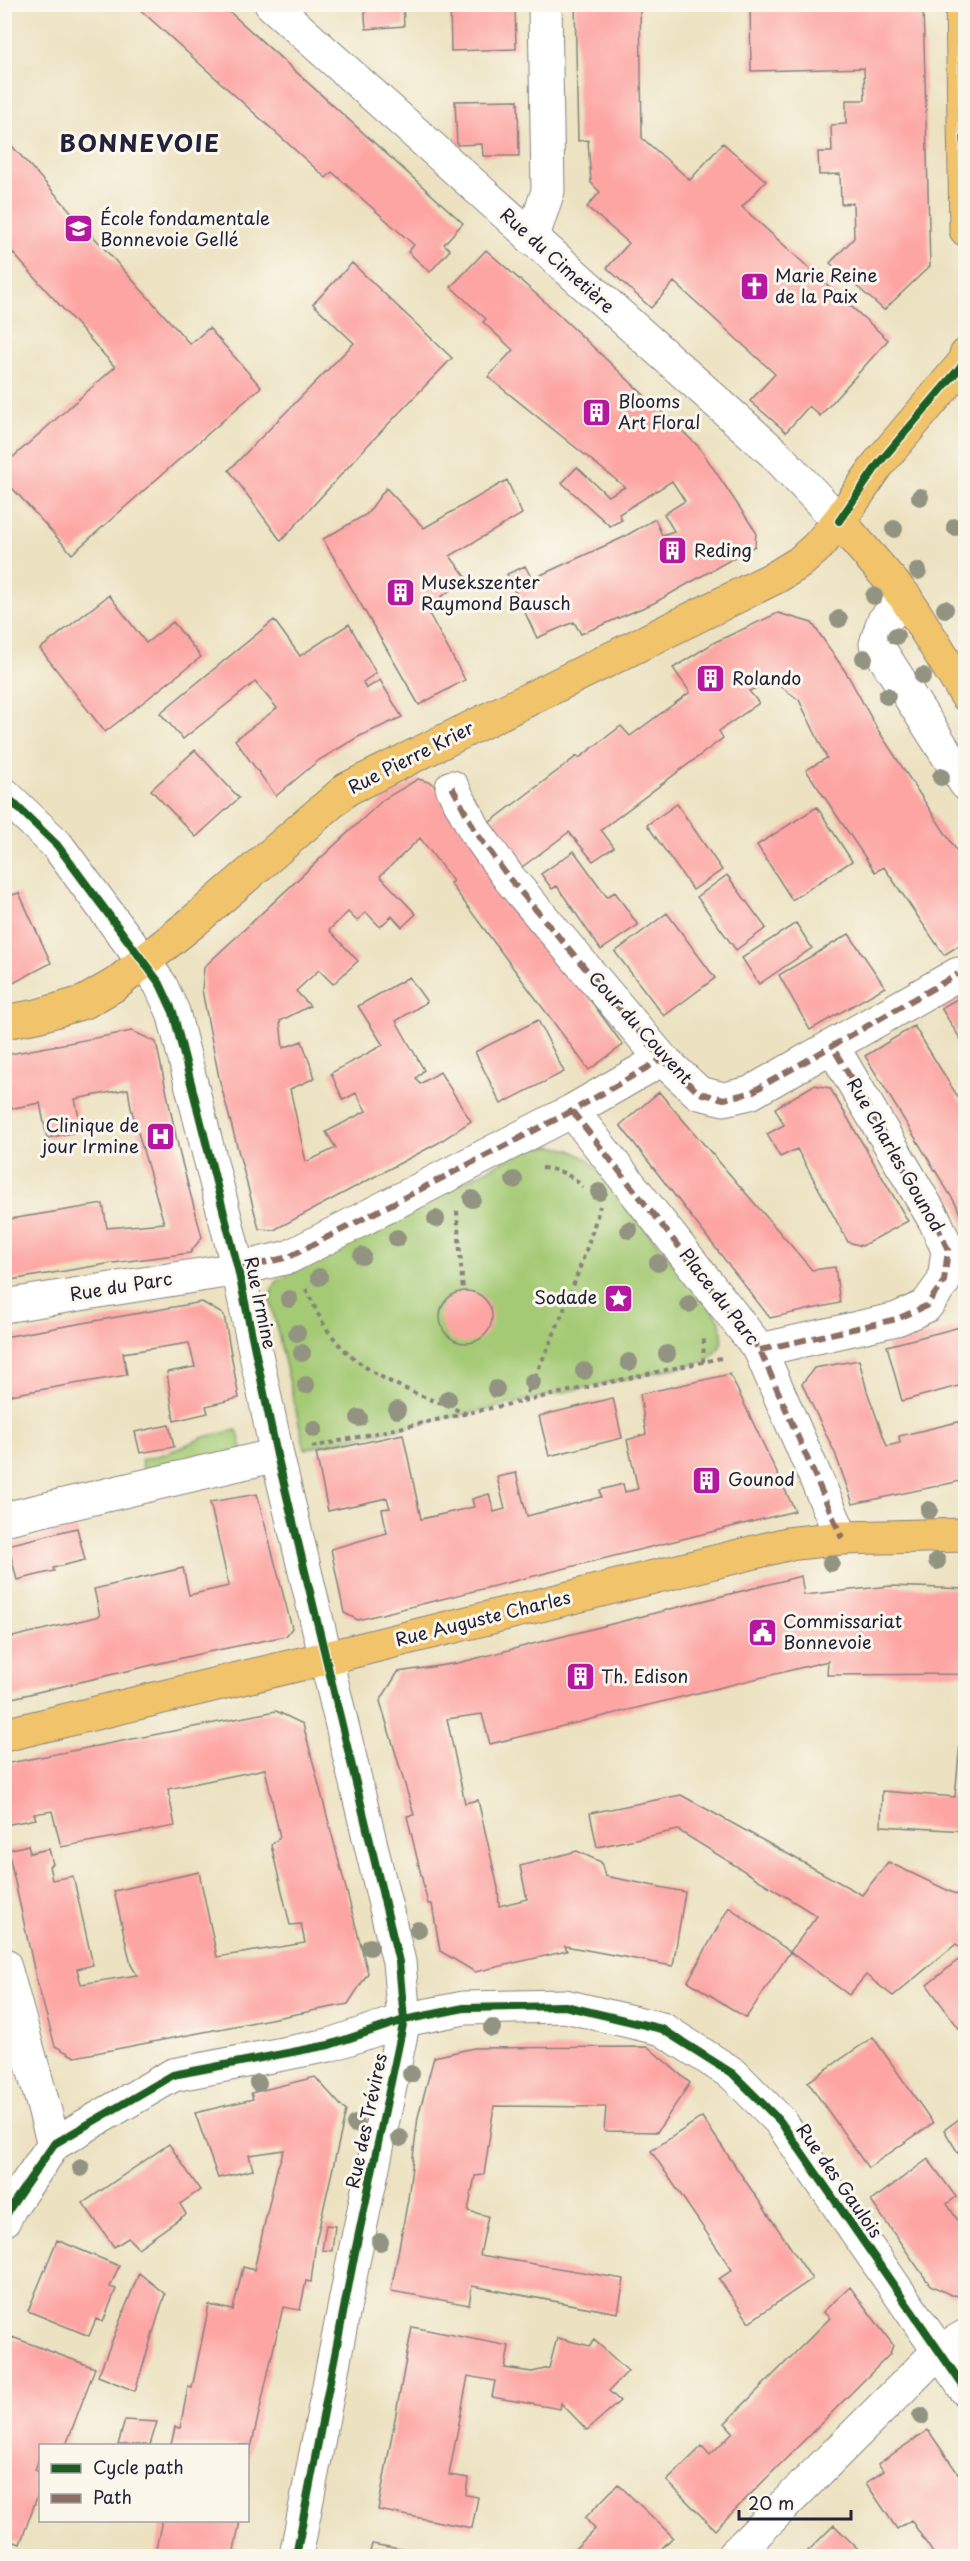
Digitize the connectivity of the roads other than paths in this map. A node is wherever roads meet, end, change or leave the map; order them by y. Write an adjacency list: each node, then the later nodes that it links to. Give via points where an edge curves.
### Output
1 (271, 4): 5 (street, Rue du Cimetière)
2 (545, 4): 5 (street, via 548,191)
3 (962, 4): 4 (main road)
4 (966, 230)
5 (532, 238): 7 (street, Rue du Cimetière, via 774,453)
6 (965, 362): 7 (main road, Rue Pierre Krier, via 879,463)
7 (839, 521): 8 (main road); 13 (main road, Rue Pierre Krier, via 817,547 776,577 346,789)
8 (905, 597): 9 (main road); 10 (street, via 883,622 876,644)
9 (966, 695)
10 (966, 784)
11 (452, 786): 17 (street, Cour du Couvent, via 476,832 509,878)
12 (4, 794): 13 (street, Rue Irmine, via 57,845)
13 (144, 962): 15 (main road, Rue Pierre Krier, via 85,1002); 19 (street, Rue Irmine, via 173,1012)
14 (958, 975): 16 (street, Cour du Couvent)
15 (4, 1022)
16 (832, 1046): 17 (street, Cour du Couvent, via 750,1093 724,1099 699,1093); 21 (street, Rue Charles Gounod, via 935,1221 948,1250 944,1281 926,1306 897,1318)
17 (662, 1059): 18 (street)
18 (572, 1111): 19 (street, via 289,1257); 21 (street, Place du Parc)
19 (238, 1269): 20 (street, Rue du Parc); 22 (street, Rue Irmine)
20 (4, 1306)
21 (760, 1350): 25 (street, Place du Parc)
22 (276, 1455): 23 (street); 26 (street, Rue Irmine)
23 (4, 1519)
24 (966, 1535): 25 (main road, Rue Auguste Charles)
25 (842, 1538): 26 (main road, Rue Auguste Charles, via 787,1544)
26 (326, 1658): 27 (main road, Rue Auguste Charles); 29 (street, Rue des Trévires, via 399,1962)
27 (4, 1735)
28 (4, 1964): 30 (street)
29 (404, 2020): 30 (street, Rue des Gaulois, via 329,2045 173,2075); 32 (street, Rue des Gaulois, via 464,2008 564,2006 662,2029 733,2074 780,2121); 34 (street, Rue des Trévires)
30 (54, 2144): 31 (street)
31 (4, 2220)
32 (952, 2344): 33 (street, Rue des Gaulois); 35 (street)
33 (966, 2390)
34 (296, 2556)
35 (733, 2556)

